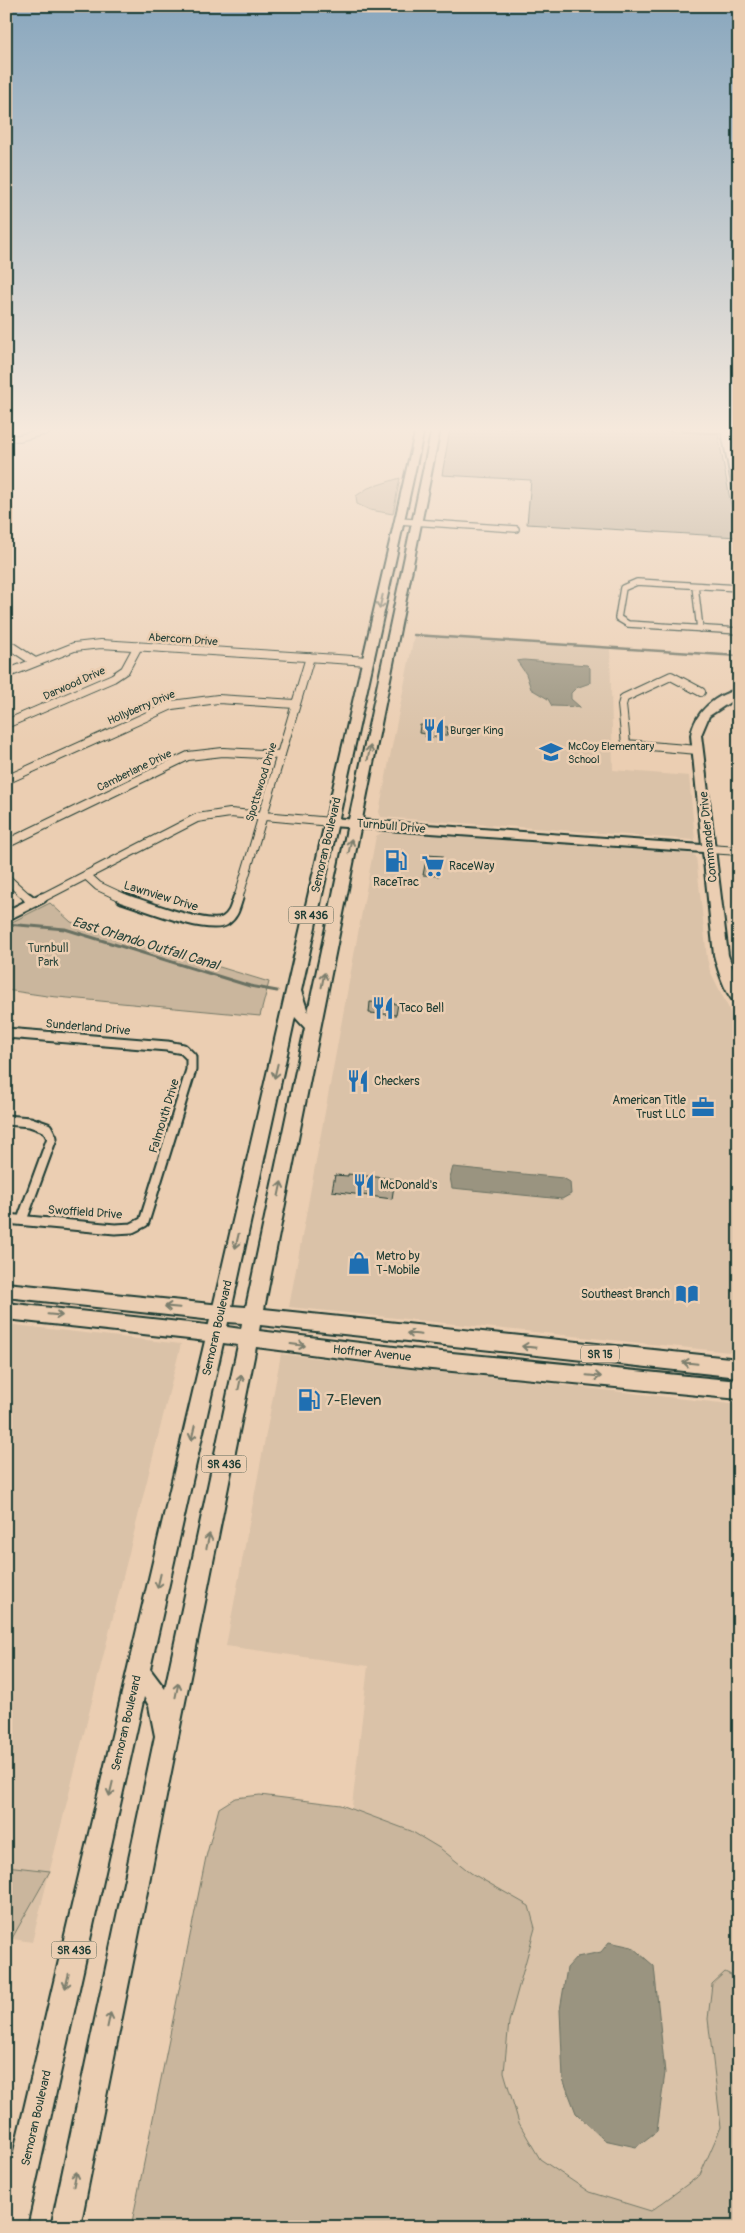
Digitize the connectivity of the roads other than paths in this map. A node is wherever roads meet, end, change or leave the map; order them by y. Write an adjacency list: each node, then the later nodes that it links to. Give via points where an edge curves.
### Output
1 (396, 533): 7 (main road, Semoran Boulevard / SR 436, one-way to 7)
2 (414, 533): 11 (main road, Semoran Boulevard / SR 436)
3 (695, 586): 4 (street); 5 (street); 5 (street, via 628,584 618,603 618,618 637,626)
4 (739, 588)
5 (700, 629): 6 (street)
6 (739, 631)
7 (373, 639): 11 (main road, via 374,650); 12 (main road, Semoran Boulevard / SR 436)
8 (6, 643): 13 (street)
9 (138, 646): 10 (street, Abercorn Drive); 13 (street, Abercorn Drive, via 102,644 74,647); 19 (street, Darwood Drive, via 125,670 113,678)
10 (310, 658): 12 (street, Abercorn Drive); 18 (street, Spottswood Drive)
11 (388, 660): 15 (main road, Semoran Boulevard / SR 436)
12 (368, 661): 15 (main road); 24 (main road, Semoran Boulevard / SR 436)
13 (35, 662): 14 (street, Abercorn Drive)
14 (6, 674)
15 (383, 684): 25 (main road, Semoran Boulevard / SR 436, one-way to 15)
16 (701, 692): 20 (street, via 670,676 624,698 622,705 626,744)
17 (739, 692): 20 (street, Commander Drive, via 699,718)
18 (295, 704): 21 (street, Spottswood Drive); 22 (street, Hollyberry Drive, via 208,698 188,700)
19 (6, 724)
20 (698, 750): 27 (street, Commander Drive)
21 (281, 755): 23 (street, Spottswood Drive); 26 (street, Camberlane Drive, via 205,752 188,756)
22 (6, 780)
23 (262, 815): 24 (street, Turnbull Drive); 29 (street, Turnbull Drive, via 217,814 197,818); 32 (street, Spottswood Drive)
24 (331, 822): 25 (street, Turnbull Drive); 34 (main road, Semoran Boulevard / SR 436)
25 (355, 823): 27 (street, Turnbull Drive); 36 (main road, Semoran Boulevard / SR 436, one-way to 25)
26 (6, 844)
27 (709, 849): 28 (street, Turnbull Drive); 35 (street, Commander Drive, via 721,955)
28 (739, 850)
29 (86, 875): 31 (street, Turnbull Drive); 32 (street, Lawnview Drive, via 117,896 205,923 223,922)
30 (6, 878): 31 (street)
31 (33, 902): 33 (street, Turnbull Drive)
32 (233, 914)
33 (6, 916)
34 (294, 990): 36 (main road, via 298,1010); 45 (main road, Semoran Boulevard / SR 436, one-way to 45)
35 (739, 1000)
36 (313, 1028): 46 (main road, Semoran Boulevard / SR 436, one-way to 36)
37 (6, 1033): 38 (street, Sunderland Drive)
38 (167, 1046): 40 (street, Falmouth Drive, via 183,1049 191,1057 191,1070)
39 (6, 1120): 42 (street, via 30,1122 47,1128 52,1138)
40 (150, 1208): 42 (street, Swoffield Drive, via 144,1222 132,1228)
41 (6, 1219): 42 (street, Swoffield Drive)
42 (22, 1220)
43 (6, 1290): 45 (street, Hoffner Avenue / SR 15, one-way to 43)
44 (6, 1311): 47 (street, Hoffner Avenue / SR 15, one-way to 47)
45 (221, 1313): 46 (main road, Hoffner Avenue / SR 15); 47 (main road, Semoran Boulevard / SR 436)
46 (252, 1328): 47 (main road, Hoffner Avenue / SR 15); 48 (main road, Hoffner Avenue / SR 15, one-way to 46); 49 (main road, Hoffner Avenue / SR 15, one-way to 49, via 411,1358); 51 (main road, Semoran Boulevard / SR 436, one-way to 46)
47 (216, 1334): 50 (main road, Semoran Boulevard / SR 436, one-way to 50)
48 (739, 1368)
49 (739, 1390)
50 (138, 1673): 51 (main road, via 151,1684 164,1711); 52 (main road, Semoran Boulevard / SR 436, one-way to 52)
51 (164, 1755): 53 (main road, Semoran Boulevard / SR 436, one-way to 51)
52 (11, 2227)
53 (66, 2227)

